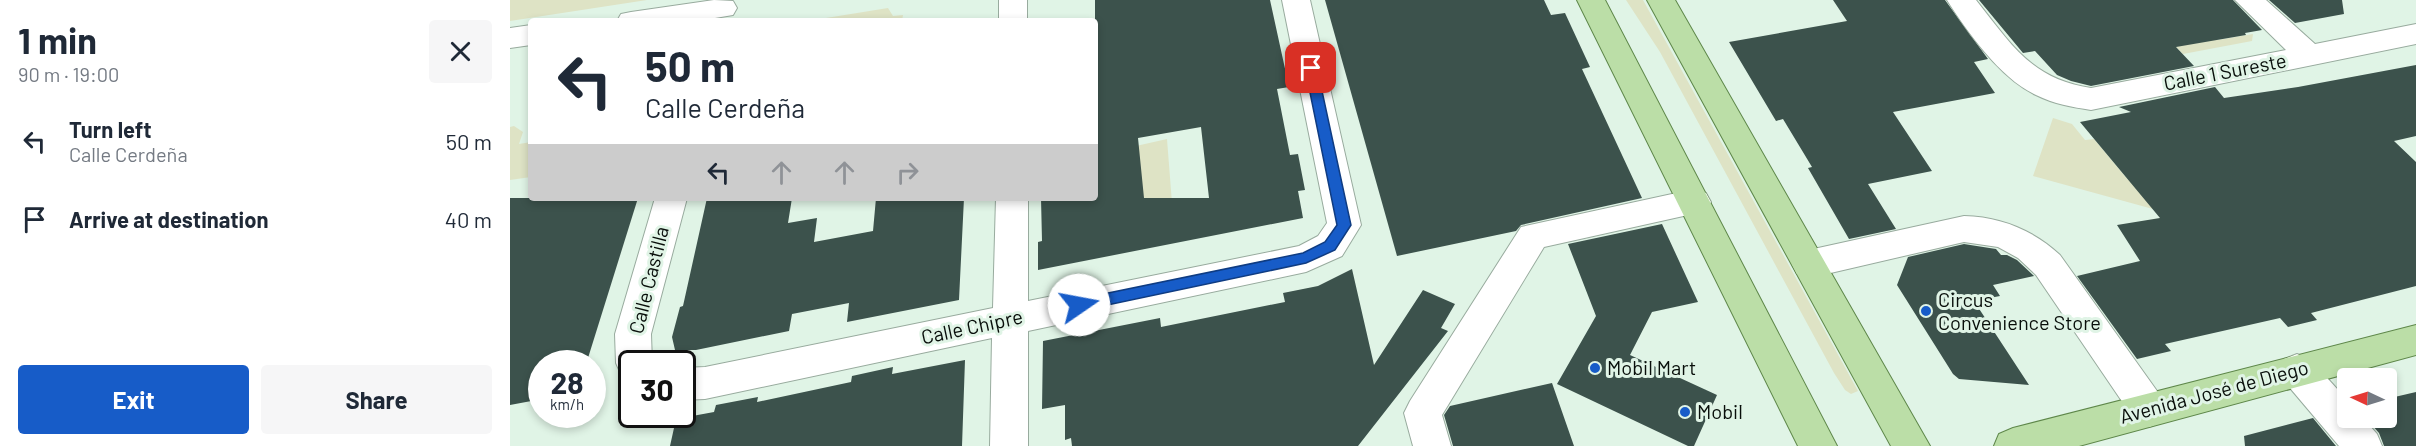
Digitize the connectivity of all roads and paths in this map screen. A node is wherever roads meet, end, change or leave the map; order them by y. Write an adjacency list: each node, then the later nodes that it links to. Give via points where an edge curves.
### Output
1 (1013, 0): 9 (street)
2 (1296, 0): 18 (street, Calle Chipre, via 1344,225 1330,246 1306,258)
3 (1591, 0): 16 (main road)
4 (1661, 0): 17 (main road)
5 (1961, 0): 13 (street, Calle 1 Sureste, via 2019,71 2036,84 2055,93 2091,99)
6 (2249, 0): 13 (street)
7 (723, 10): 8 (street)
8 (656, 18)
9 (1013, 18)
10 (2416, 34): 13 (street, Calle 1 Sureste)
11 (528, 35): 12 (street)
12 (510, 38)
13 (2309, 55)
14 (670, 201): 20 (street, Calle Castilla, via 633,334)
15 (1012, 201): 18 (street)
16 (1695, 202): 25 (street, via 1533,236 1423,413); 26 (main road)
17 (1809, 264): 23 (street, via 1964,229 2010,235 2048,265); 27 (main road)
18 (1011, 319): 22 (street, Calle Chipre); 24 (street)
19 (2416, 340): 21 (main road, Avenida José de Diego)
20 (634, 350)
21 (2297, 370): 23 (main road, Avenida José de Diego); 29 (street)
22 (696, 383)
23 (2149, 410): 28 (main road, Avenida José de Diego)
24 (1009, 446)
25 (1432, 446)
26 (1818, 446)
27 (1911, 446)
28 (2013, 446)
29 (2363, 446)

